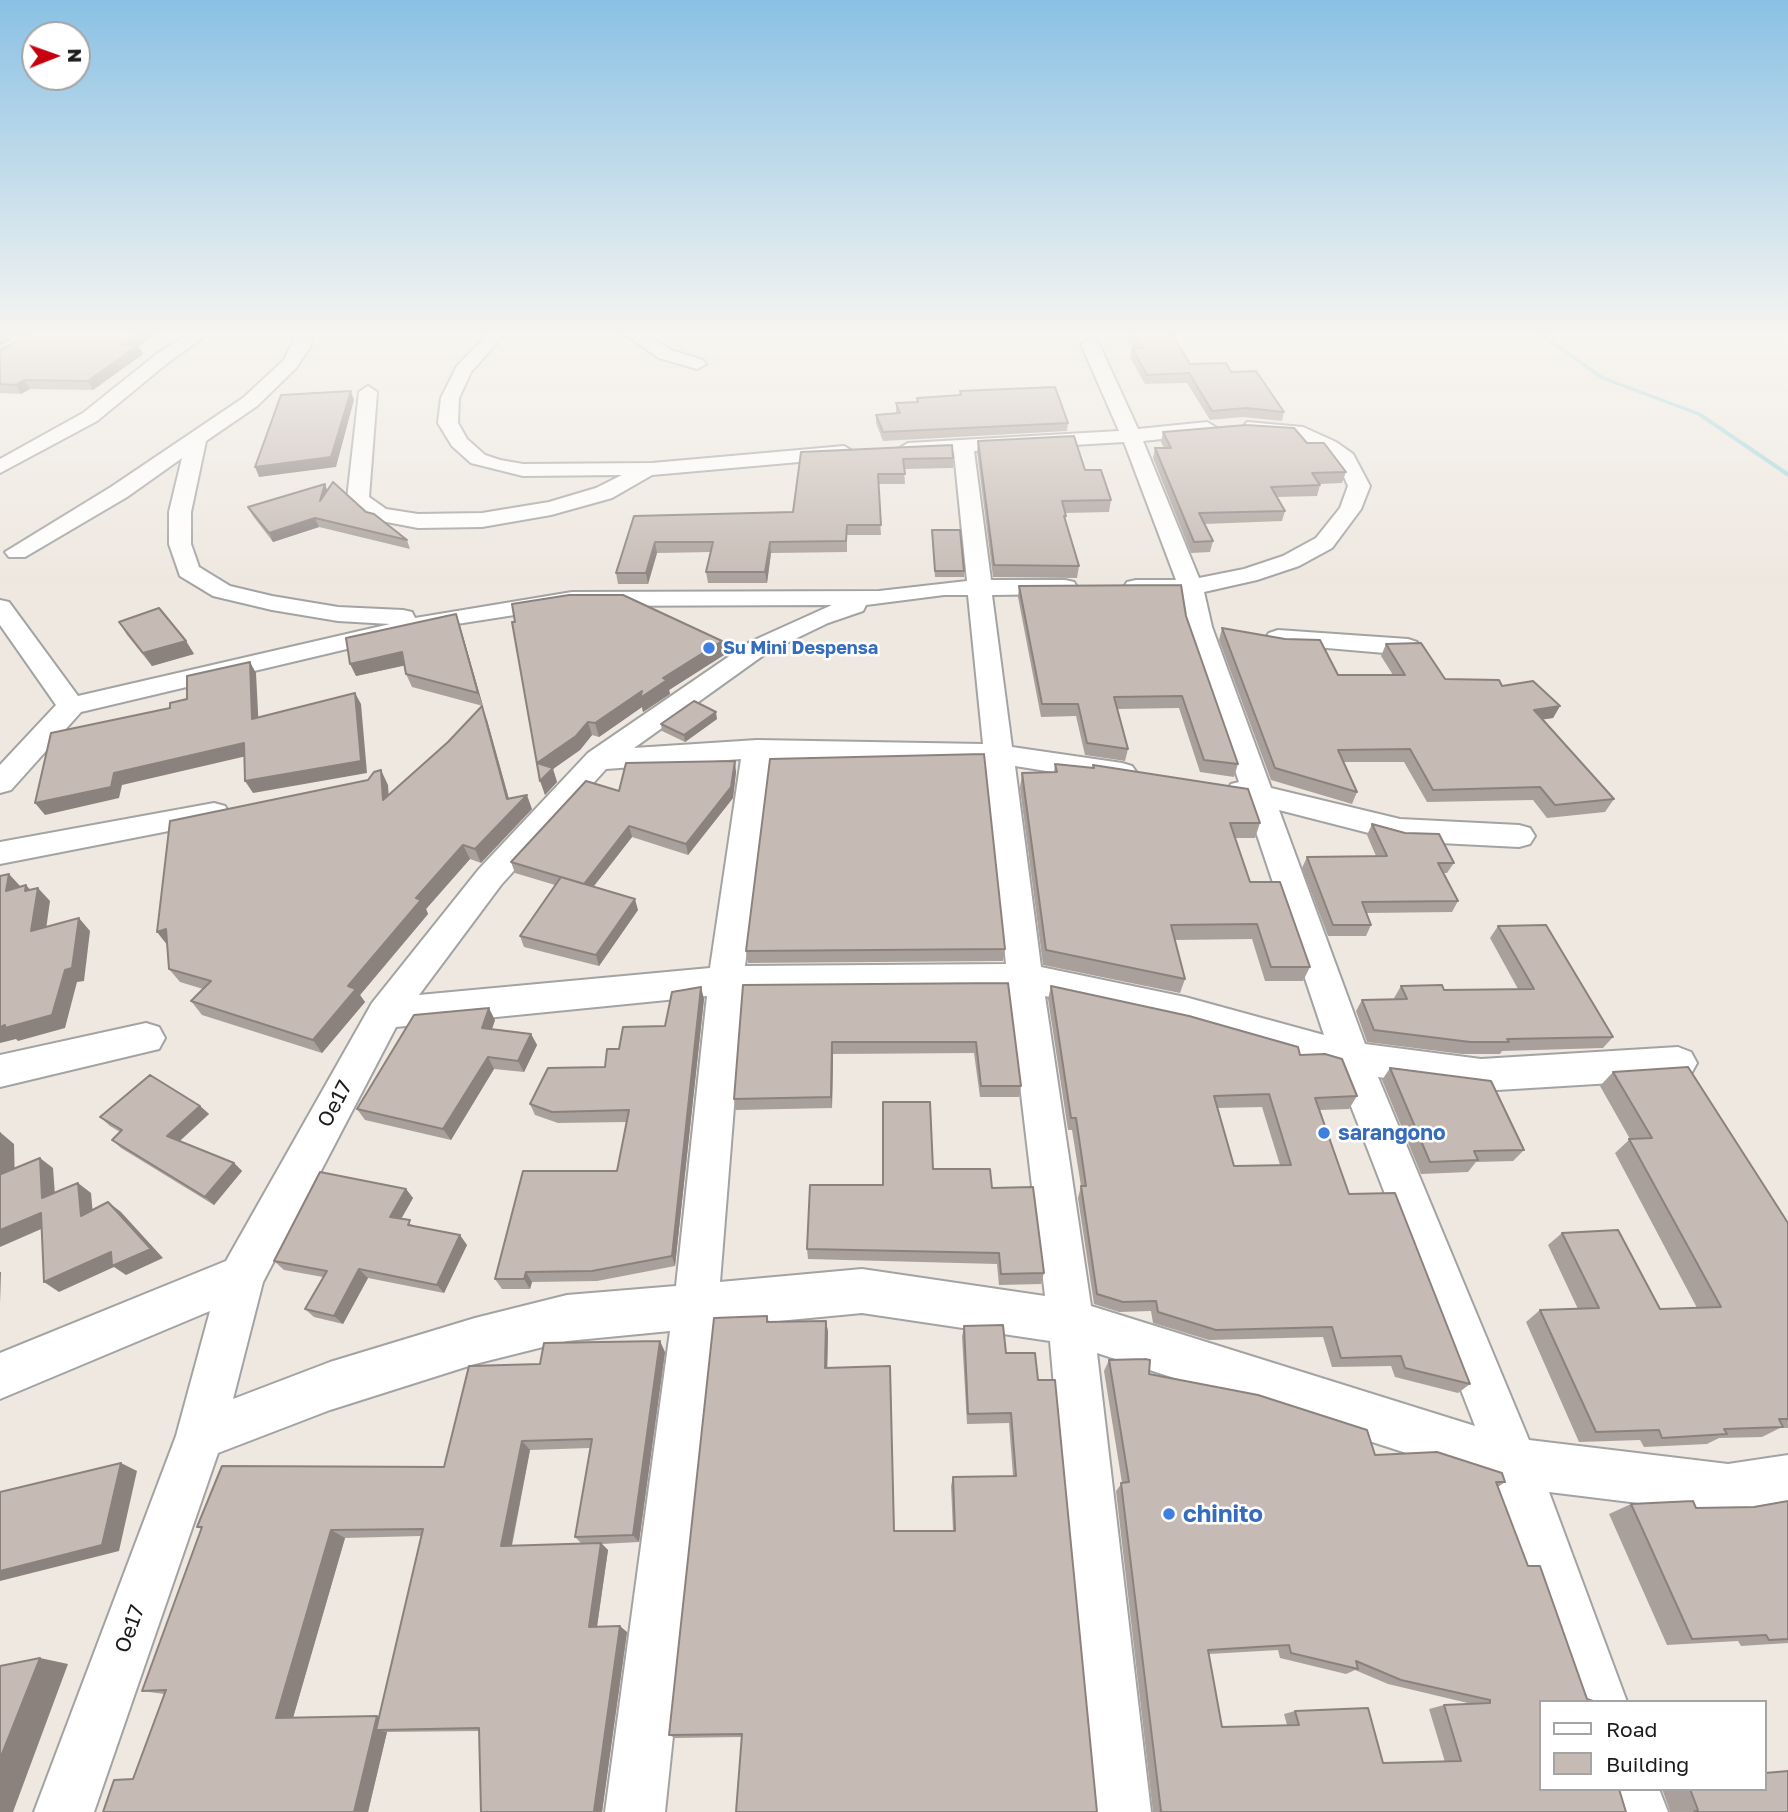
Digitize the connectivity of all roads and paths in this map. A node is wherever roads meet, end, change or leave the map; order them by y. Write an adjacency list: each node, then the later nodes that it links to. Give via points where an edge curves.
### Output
1 (89, 418): 9 (street)
2 (226, 418): 7 (street)
3 (366, 418): 10 (street, via 358,499 379,514 418,521 482,520 604,493)
4 (448, 418): 10 (street, via 459,442 478,459 523,470)
5 (1124, 418): 6 (street)
6 (1132, 436): 8 (street); 15 (street); 15 (street, via 1243,426 1278,428 1329,446 1346,458 1354,472 1359,485 1350,509 1324,543 1291,561 1249,575)
7 (196, 440): 11 (street, via 119,492); 18 (street, via 180,512 180,544 188,571 222,591 272,604 338,614)
8 (963, 446): 10 (street, via 778,455); 12 (street)
9 (0, 467)
10 (652, 469)
11 (6, 555)
12 (979, 587): 13 (street); 16 (street); 23 (street)
13 (1085, 587)
14 (1111, 587): 15 (street)
15 (1191, 587): 19 (street)
16 (879, 598): 18 (street, via 572,599); 24 (street, Oe17, via 818,618 759,647)
17 (0, 607): 21 (street)
18 (444, 619): 21 (street)
19 (1224, 630): 20 (street); 28 (street)
20 (1408, 647)
21 (71, 706): 26 (street)
22 (757, 749): 23 (street); 24 (street); 33 (street)
23 (998, 754): 25 (street); 32 (street)
24 (598, 760): 34 (street, Oe17, via 489,877)
25 (1143, 776)
26 (0, 783)
27 (1219, 788): 28 (street)
28 (1257, 793): 30 (street, via 1400,830); 36 (street)
29 (244, 808): 31 (street)
30 (1518, 836)
31 (0, 853)
32 (1025, 978): 33 (street); 36 (street, via 1185,1012); 41 (street)
33 (726, 980): 34 (street); 40 (street)
34 (385, 1013): 39 (street, Oe17)
35 (146, 1038): 38 (street)
36 (1351, 1058): 37 (street, via 1481,1075); 44 (street)
37 (1678, 1063)
38 (0, 1071)
39 (242, 1276): 42 (street); 43 (street, Oe17)
40 (696, 1307): 41 (street, via 862,1291); 43 (street, via 567,1318 475,1341 330,1386); 49 (street)
41 (1071, 1322): 44 (street); 50 (street)
42 (0, 1376)
43 (200, 1436): 48 (street, Oe17)
44 (1514, 1463): 45 (street, via 1728,1489); 46 (street)
45 (1788, 1480)
46 (1598, 1700)
47 (1631, 1791): 51 (street)
48 (64, 1812)
49 (635, 1812)
50 (1121, 1812)
51 (1638, 1812)

